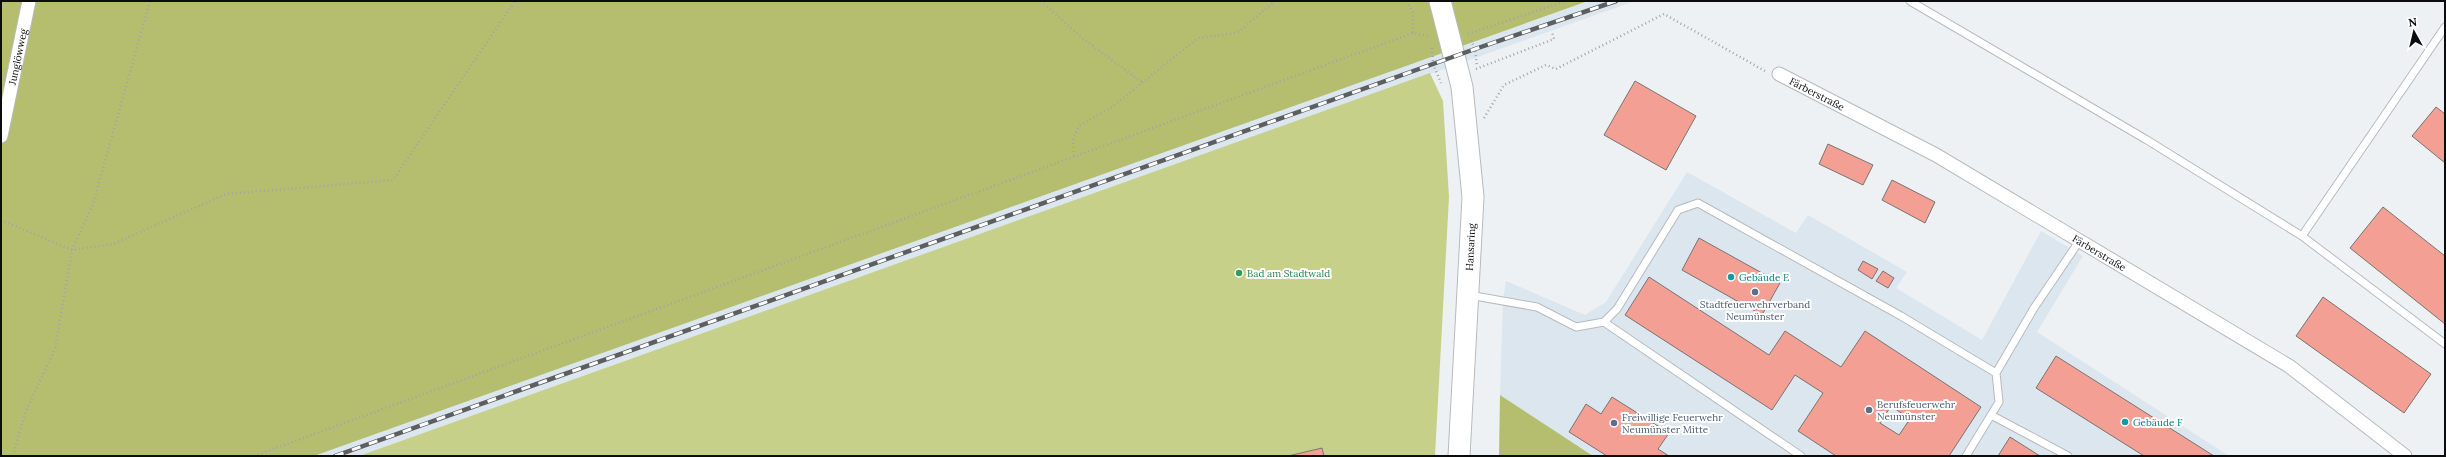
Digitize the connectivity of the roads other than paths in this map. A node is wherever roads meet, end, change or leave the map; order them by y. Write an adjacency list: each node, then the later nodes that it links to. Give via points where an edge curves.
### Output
1 (29, 1): 6 (street, Junglöwweg)
2 (1440, 1): 9 (main road, Hansaring, via 1441,38 1462,86 1473,197)
3 (1910, 1): 7 (lane, via 2147,140)
4 (2445, 27): 7 (lane)
5 (1779, 74): 8 (street, Färberstraße, via 1936,155)
6 (1, 136)
7 (2302, 236): 11 (lane)
8 (2080, 240): 12 (lane, via 2034,308); 18 (street, Färberstraße, via 2289,366)
9 (1468, 295): 10 (lane, via 1537,307 1576,327); 14 (main road, Hansaring)
10 (1604, 322): 12 (lane, via 1616,309 1678,210 1698,203); 15 (lane)
11 (2445, 344)
12 (1996, 372): 13 (lane, via 1999,402)
13 (1991, 415): 16 (lane); 17 (lane)
14 (1459, 456)
15 (1801, 456)
16 (1966, 456)
17 (2068, 456)
18 (2405, 456)

